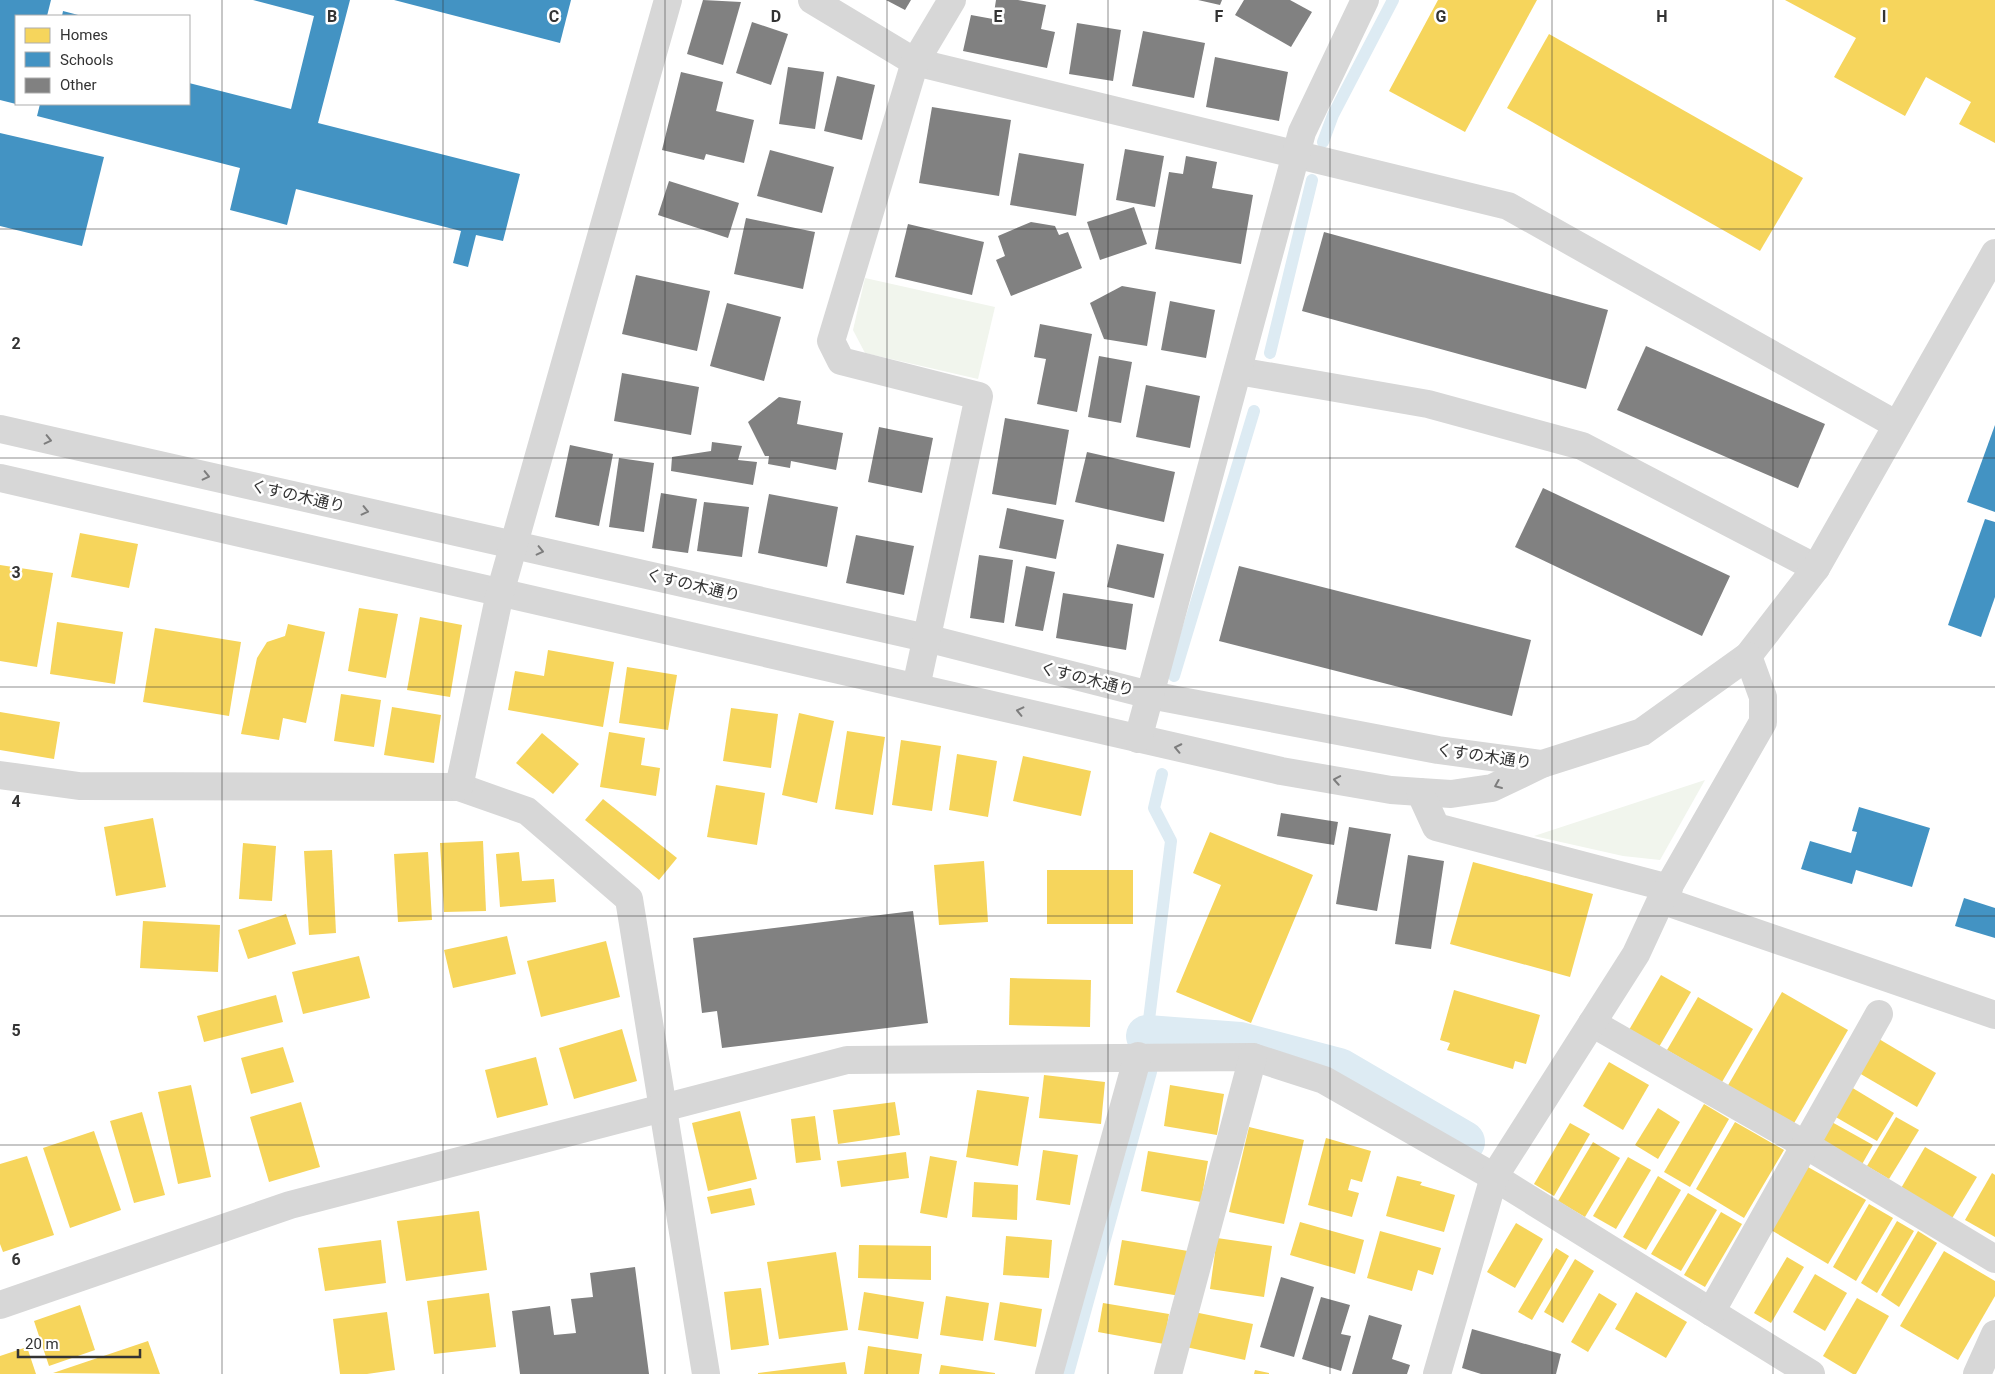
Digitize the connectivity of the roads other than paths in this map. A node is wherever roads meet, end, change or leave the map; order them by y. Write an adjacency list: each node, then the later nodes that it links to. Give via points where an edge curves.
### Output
1 (668, 0): 12 (street)
2 (812, 0): 5 (street)
3 (952, 0): 5 (street)
4 (1365, 0): 6 (street, via 1302,132)
5 (915, 62): 6 (street); 15 (street, via 831,341 841,361 979,396)
6 (1297, 154): 8 (street); 9 (street, via 1508,206)
7 (1995, 253): 9 (street)
8 (1238, 371): 13 (street, via 1428,404 1582,446); 18 (street)
9 (1897, 425): 13 (street)
10 (0, 429): 12 (street, くすの木通り, one-way to 12)
11 (0, 478): 14 (street, くすの木通り)
12 (514, 545): 14 (street); 15 (street, くすの木通り, one-way to 15)
13 (1816, 568): 16 (street)
14 (500, 594): 17 (street, くすの木通り); 22 (street)
15 (926, 638): 17 (street); 18 (street, くすの木通り)
16 (1748, 656): 20 (street, via 1642,732); 24 (street, via 1763,697 1763,722)
17 (916, 687): 19 (street, くすの木通り, one-way to 17)
18 (1150, 695): 19 (street); 20 (street, くすの木通り, via 1438,750)
19 (1138, 739): 23 (street, くすの木通り, one-way to 19, via 1280,771)
20 (1542, 764): 23 (street, くすの木通り, one-way to 23, via 1492,788 1451,794)
21 (0, 774): 22 (street, via 79,786)
22 (459, 788): 30 (street, via 527,811 629,899)
23 (1420, 792): 24 (street, via 1436,827)
24 (1665, 894): 26 (street); 27 (street, via 1636,954)
25 (1879, 1014): 31 (street)
26 (1995, 1015)
27 (1592, 1023): 31 (street); 32 (street)
28 (1138, 1056): 29 (street); 30 (street, via 847,1060); 38 (street)
29 (1253, 1057): 32 (street, via 1324,1080); 39 (street)
30 (661, 1107): 34 (street, via 290,1205); 37 (street)
31 (1804, 1144): 33 (street); 35 (street)
32 (1494, 1177): 35 (street); 40 (street)
33 (1995, 1259)
34 (0, 1305)
35 (1711, 1312): 41 (street)
36 (1995, 1334): 42 (street)
37 (706, 1374)
38 (1050, 1374)
39 (1168, 1374)
40 (1437, 1374)
41 (1811, 1374)
42 (1977, 1374)

